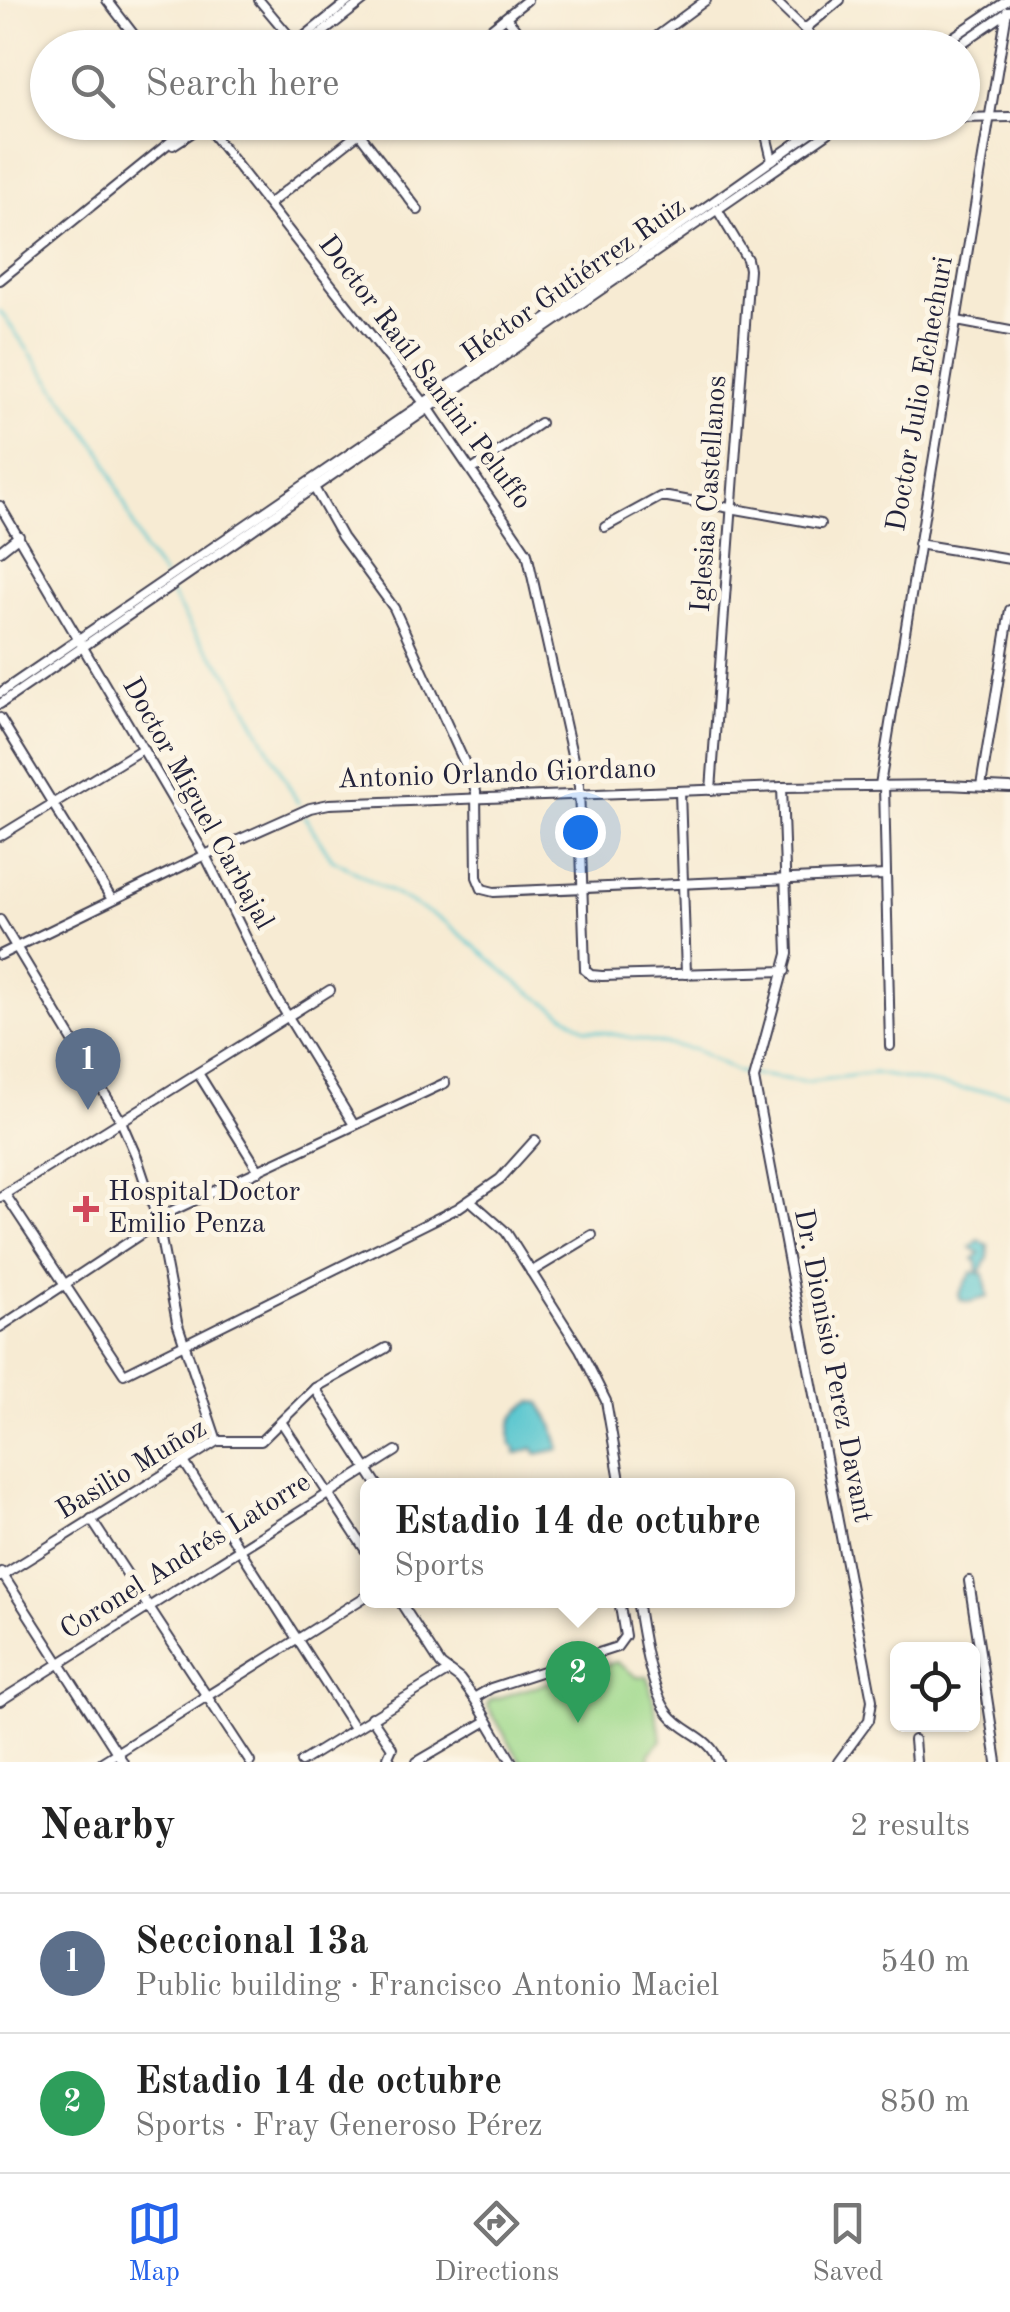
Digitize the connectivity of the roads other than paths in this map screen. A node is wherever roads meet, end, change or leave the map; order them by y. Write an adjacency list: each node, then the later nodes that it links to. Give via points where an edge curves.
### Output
1 (107, 0): 13 (street)
2 (259, 0): 14 (street)
3 (350, 0): 15 (street)
4 (364, 0): 16 (street)
5 (527, 0): 11 (street)
6 (706, 0): 19 (street)
7 (774, 0): 12 (street)
8 (840, 0): 12 (street)
9 (1008, 0): 20 (street)
10 (1009, 11): 21 (street); 24 (street, Doctor Julio Echechuri)
11 (506, 17): 17 (street); 18 (street)
12 (806, 28)
13 (130, 30)
14 (284, 30)
15 (315, 30)
16 (320, 30)
17 (490, 30)
18 (516, 30)
19 (665, 30)
20 (964, 30)
21 (980, 31)
22 (1010, 117): 24 (street)
23 (980, 118): 24 (street)
24 (989, 118): 37 (street, Doctor Julio Echechuri)
25 (179, 140): 36 (street)
26 (217, 140): 33 (street, Doctor Raúl Santini Peluffo)
27 (350, 140): 33 (street)
28 (364, 140): 35 (street)
29 (768, 140): 32 (street)
30 (804, 140): 32 (street, Héctor Gutiérrez Ruiz)
31 (814, 140): 32 (street, Héctor Gutiérrez Ruiz)
32 (774, 164): 34 (street, Héctor Gutiérrez Ruiz)
33 (270, 204): 39 (street, Doctor Raúl Santini Peluffo)
34 (715, 205): 39 (street, Héctor Gutiérrez Ruiz); 42 (street, Héctor Gutiérrez Ruiz); 44 (street, Iglesias Castellanos, via 749,269)
35 (418, 210)
36 (0, 280)
37 (957, 321): 38 (street); 48 (street, Doctor Julio Echechuri)
38 (1010, 330)
39 (428, 409): 41 (street, Doctor Raúl Santini Peluffo); 42 (street, Héctor Gutiérrez Ruiz)
40 (540, 423): 41 (street)
41 (472, 470): 63 (street, Doctor Raúl Santini Peluffo, via 530,561)
42 (312, 484): 52 (street, Héctor Gutiérrez Ruiz); 64 (street, via 394,608)
43 (0, 506): 47 (street, Doctor Miguel Carbajal)
44 (730, 508): 45 (street); 46 (street, via 660,498); 61 (street, Iglesias Castellanos)
45 (820, 524)
46 (604, 527)
47 (19, 536): 49 (street); 52 (street, Doctor Miguel Carbajal)
48 (918, 544): 50 (street); 57 (street, Doctor Julio Echechuri)
49 (0, 551)
50 (1010, 559)
51 (1010, 610): 58 (street)
52 (80, 643): 53 (street); 54 (street); 56 (street, Doctor Miguel Carbajal)
53 (0, 693)
54 (0, 704)
55 (0, 718): 65 (street)
56 (142, 748): 65 (street); 67 (street, Doctor Miguel Carbajal)
57 (882, 785): 58 (street, Antonio Orlando Giordano); 59 (street, Antonio Orlando Giordano); 68 (street, Doctor Julio Echechuri)
58 (981, 786): 60 (street, Antonio Orlando Giordano)
59 (782, 787): 61 (street, Antonio Orlando Giordano); 69 (street, Dr. Dionisio Perez Davant)
60 (1010, 788)
61 (712, 790): 62 (street, Antonio Orlando Giordano)
62 (680, 791): 63 (street, Antonio Orlando Giordano); 70 (street)
63 (580, 794): 64 (street, Antonio Orlando Giordano); 71 (street, Doctor Raúl Santini Peluffo)
64 (476, 797): 67 (street, Antonio Orlando Giordano, via 320,805); 71 (street, via 482,889)
65 (52, 803): 66 (street); 72 (street)
66 (0, 836)
67 (205, 855): 72 (street, Antonio Orlando Giordano); 79 (street, Doctor Miguel Carbajal)
68 (886, 876): 69 (street); 80 (street, Doctor Julio Echechuri)
69 (783, 880): 70 (street); 76 (street, Dr. Dionisio Perez Davant)
70 (683, 883): 71 (street); 77 (street)
71 (582, 886): 77 (street, Doctor Raúl Santini Peluffo, via 588,972)
72 (111, 898): 74 (street, Antonio Orlando Giordano)
73 (0, 920): 74 (street)
74 (16, 946): 75 (street, Antonio Orlando Giordano); 83 (street)
75 (0, 955)
76 (785, 971): 77 (street); 134 (street, Dr. Dionisio Perez Davant, via 754,1079 872,1700 869,1720)
77 (686, 974)
78 (330, 990): 79 (street)
79 (290, 1017): 81 (street); 84 (street, Doctor Miguel Carbajal)
80 (890, 1046)
81 (198, 1073): 83 (street); 86 (street)
82 (445, 1084): 84 (street)
83 (120, 1120): 87 (street); 89 (street)
84 (354, 1125): 86 (street)
85 (535, 1140): 88 (street)
86 (259, 1170): 89 (street)
87 (3, 1195): 92 (street)
88 (471, 1201): 91 (street, via 506,1232); 94 (street)
89 (158, 1218): 92 (street); 94 (street)
90 (592, 1235): 91 (street)
91 (532, 1272): 103 (street, via 606,1401)
92 (64, 1286): 93 (street); 94 (street, via 124,1374)
93 (0, 1326)
94 (184, 1344): 98 (street)
95 (386, 1348): 96 (street, Basilio Muñoz)
96 (315, 1388): 97 (street, Basilio Muñoz); 101 (street)
97 (282, 1422): 98 (street, Basilio Muñoz, via 261,1441); 104 (street)
98 (216, 1441): 100 (street, Basilio Muñoz)
99 (396, 1452): 101 (street, Coronel Andrés Latorre)
100 (184, 1462): 105 (street, Basilio Muñoz); 107 (street)
101 (368, 1469): 102 (street); 104 (street, Coronel Andrés Latorre)
102 (373, 1478)
103 (620, 1478)
104 (329, 1494): 106 (street); 107 (street, Coronel Andrés Latorre)
105 (91, 1520): 108 (street, Basilio Muñoz); 111 (street)
106 (360, 1542)
107 (241, 1551): 111 (street, Coronel Andrés Latorre); 115 (street)
108 (1, 1574): 116 (street)
109 (969, 1580): 136 (street)
110 (360, 1600): 115 (street)
111 (149, 1608): 116 (street, Coronel Andrés Latorre); 118 (street)
112 (404, 1608): 117 (street)
113 (620, 1608): 119 (street, via 624,1636 617,1647)
114 (639, 1608): 133 (street, via 660,1699 677,1722 706,1740)
115 (298, 1640): 118 (street); 123 (street)
116 (59, 1664): 120 (street, Coronel Andrés Latorre); 125 (street)
117 (447, 1672): 119 (street); 121 (street)
118 (206, 1697): 125 (street); 129 (street)
119 (474, 1698): 122 (street)
120 (0, 1701)
121 (371, 1717): 123 (street); 126 (street, via 392,1748)
122 (487, 1721): 131 (street); 132 (street)
123 (354, 1728): 130 (street)
124 (914, 1740): 135 (street)
125 (117, 1753): 127 (street); 128 (street)
126 (386, 1760)
127 (102, 1762)
128 (123, 1762)
129 (250, 1762)
130 (300, 1762)
131 (417, 1762)
132 (512, 1762)
133 (720, 1762)
134 (838, 1762)
135 (916, 1762)
136 (997, 1762)

